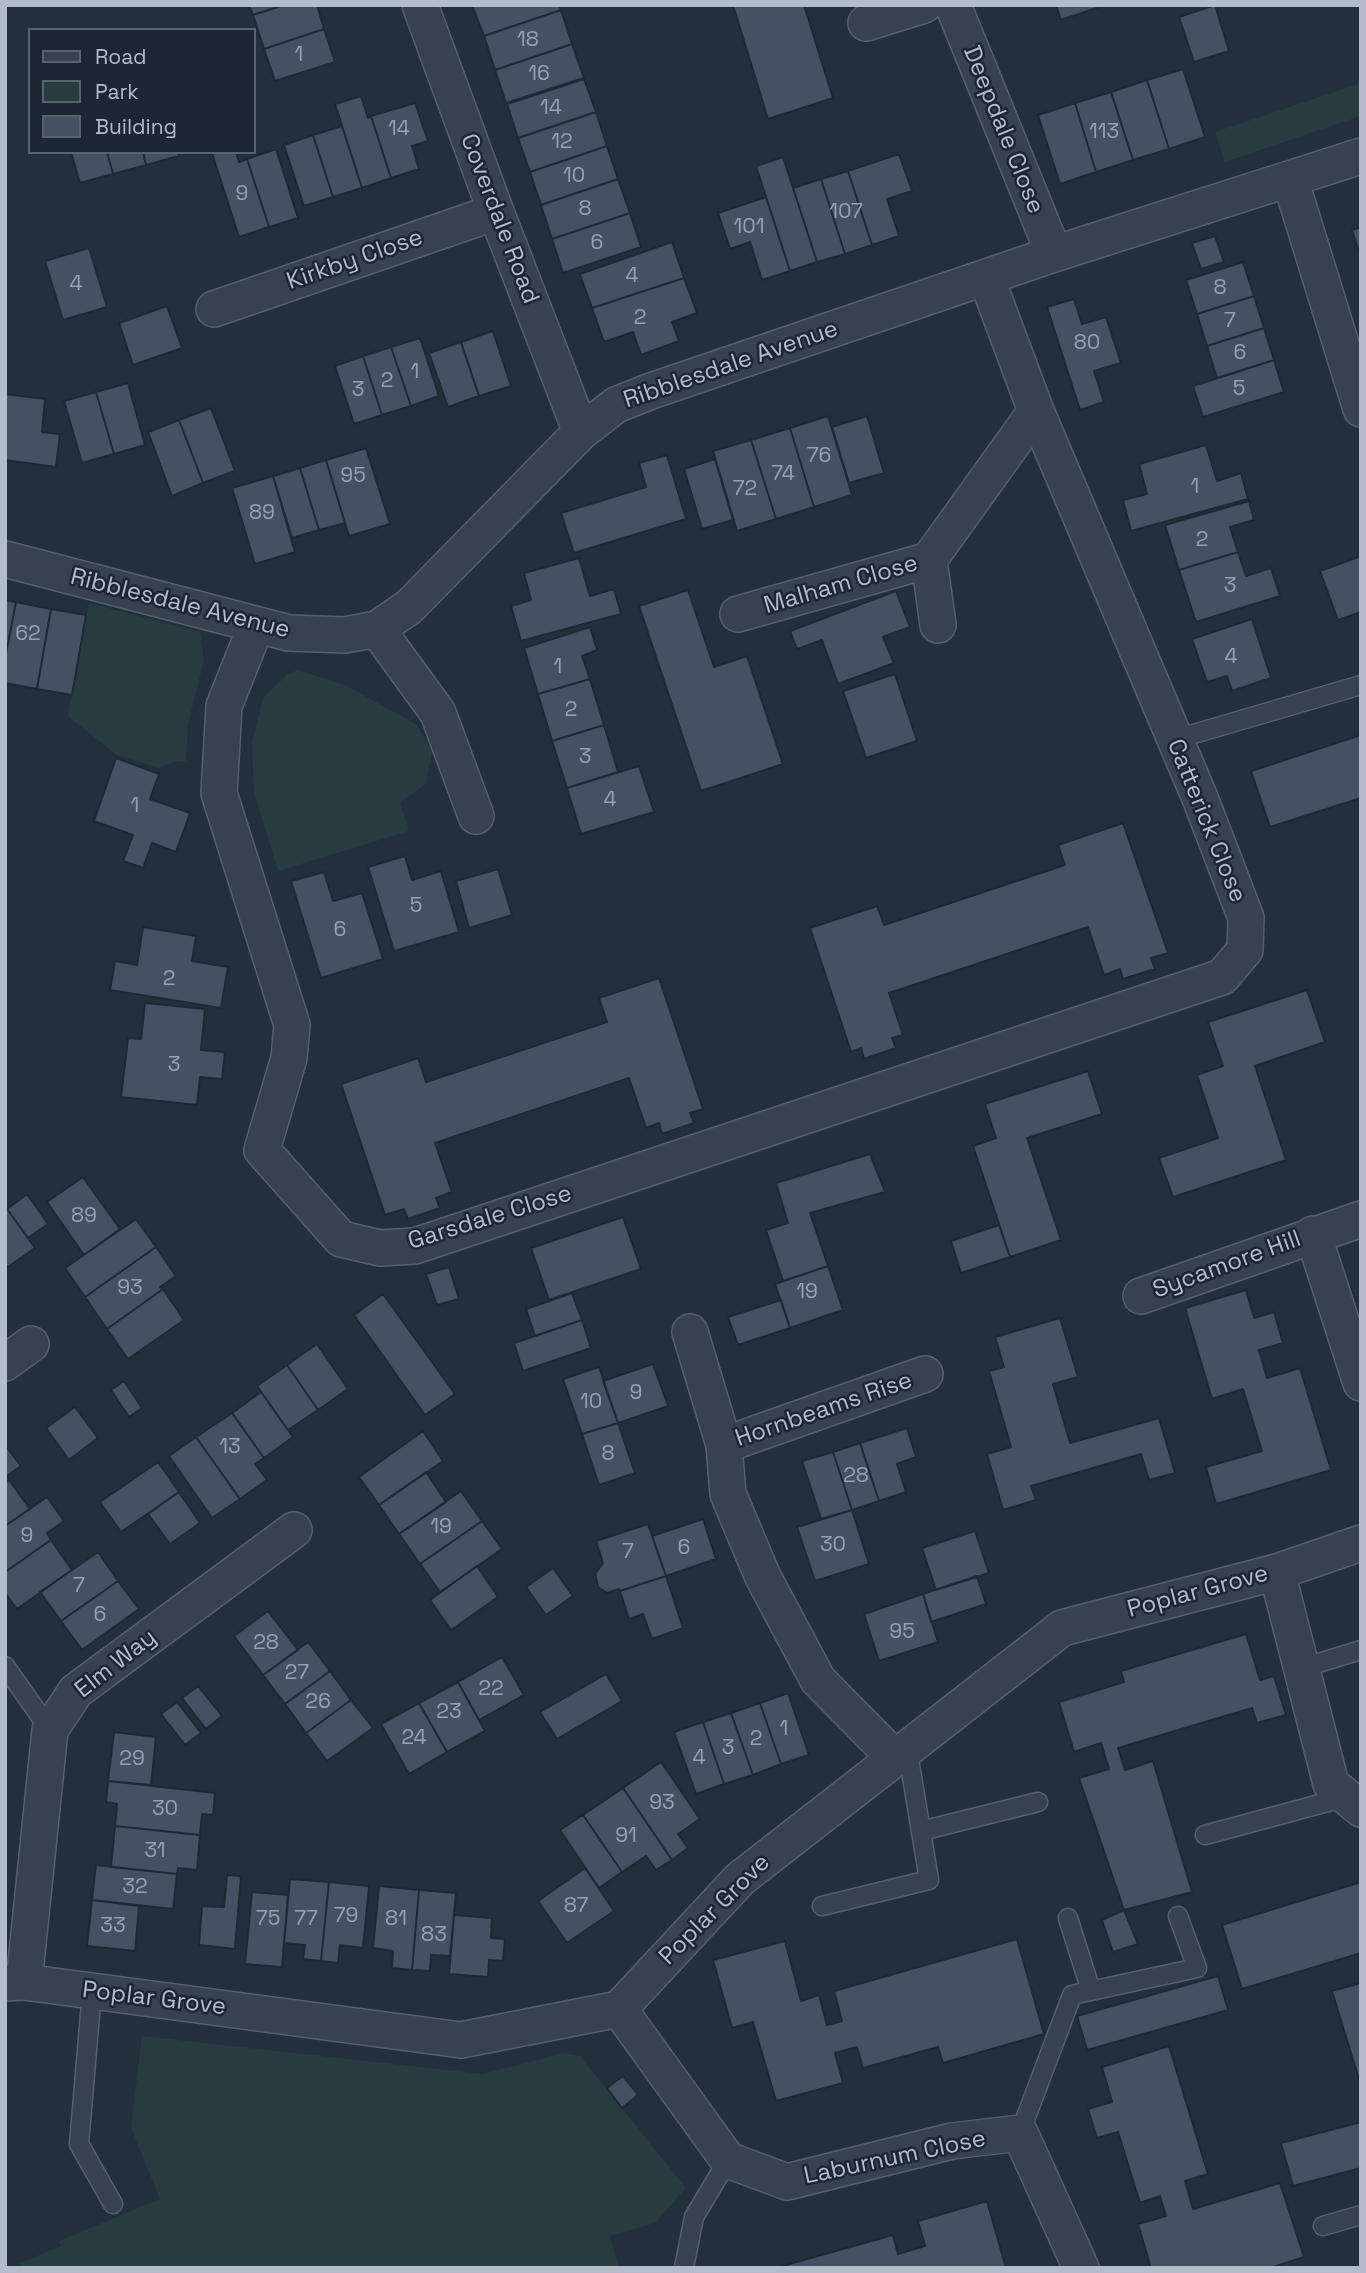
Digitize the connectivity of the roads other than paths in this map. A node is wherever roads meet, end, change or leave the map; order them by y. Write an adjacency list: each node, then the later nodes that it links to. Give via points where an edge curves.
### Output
1 (420, 5): 7 (street, Coverdale Road)
2 (924, 5): 4 (street)
3 (953, 5): 8 (street, Deepdale Close)
4 (866, 23)
5 (1361, 156): 6 (street, Ribblesdale Avenue)
6 (1290, 179): 8 (street, Ribblesdale Avenue); 11 (street)
7 (496, 212): 10 (street, Kirkby Close); 13 (street, Coverdale Road)
8 (1054, 254): 9 (street, Ribblesdale Avenue)
9 (986, 277): 12 (street, Catterick Close); 13 (street, Ribblesdale Avenue, via 650,391 616,405)
10 (214, 309)
11 (1361, 409)
12 (1035, 411): 15 (street, Malham Close); 21 (street, Catterick Close)
13 (581, 432): 19 (street, Ribblesdale Avenue, via 410,607)
14 (5, 559): 18 (street, Ribblesdale Avenue)
15 (929, 560): 16 (street, Malham Close); 17 (street)
16 (738, 614)
17 (938, 625)
18 (256, 626): 19 (street, Ribblesdale Avenue, via 289,633 345,635); 23 (street, Garsdale Close, via 225,706 219,793 292,1025 289,1058 262,1150 341,1239 380,1248 415,1246)
19 (377, 629): 22 (street, via 438,713)
20 (1361, 685): 21 (lane)
21 (1173, 740): 23 (street, Catterick Close, via 1246,918 1245,950 1222,977)
22 (476, 816)
23 (790, 1121)
24 (1361, 1219): 25 (street, Sycamore Hill)
25 (1313, 1234): 26 (street, Sycamore Hill); 29 (street, Sycamore Hill)
26 (1141, 1296)
27 (690, 1332): 30 (street, Hornbeams Rise)
28 (925, 1374): 30 (street, Hornbeams Rise)
29 (1361, 1383)
30 (724, 1445): 38 (street, Hornbeams Rise, via 728,1494 763,1577 818,1680)
31 (294, 1530): 37 (street, Elm Way, via 76,1691)
32 (1361, 1543): 33 (street, Poplar Grove)
33 (1277, 1572): 36 (street); 38 (street, Poplar Grove, via 1062,1628)
34 (1361, 1650): 36 (lane)
35 (5, 1666): 37 (lane)
36 (1302, 1668): 40 (street, via 1331,1784)
37 (50, 1730): 46 (street, Elm Way)
38 (900, 1752): 41 (lane); 49 (street, Poplar Grove, via 740,1879)
39 (1038, 1802): 41 (lane)
40 (1353, 1803): 42 (lane)
41 (921, 1831): 43 (lane, via 929,1880)
42 (1205, 1835)
43 (822, 1906)
44 (1178, 1916): 48 (lane, via 1198,1968)
45 (1068, 1918): 48 (lane)
46 (15, 1983): 47 (street, Poplar Grove)
47 (92, 1991): 49 (street, Poplar Grove, via 461,2040); 52 (lane, via 79,2144)
48 (1091, 1991): 50 (lane, via 1072,1995)
49 (619, 2009): 51 (street)
50 (1020, 2133): 51 (street, Laburnum Close, via 952,2141 787,2182); 56 (street, Laburnum Close)
51 (728, 2160): 55 (lane, via 694,2217)
52 (113, 2204)
53 (1361, 2215): 54 (lane)
54 (1323, 2226)
55 (684, 2268)
56 (1081, 2268)

